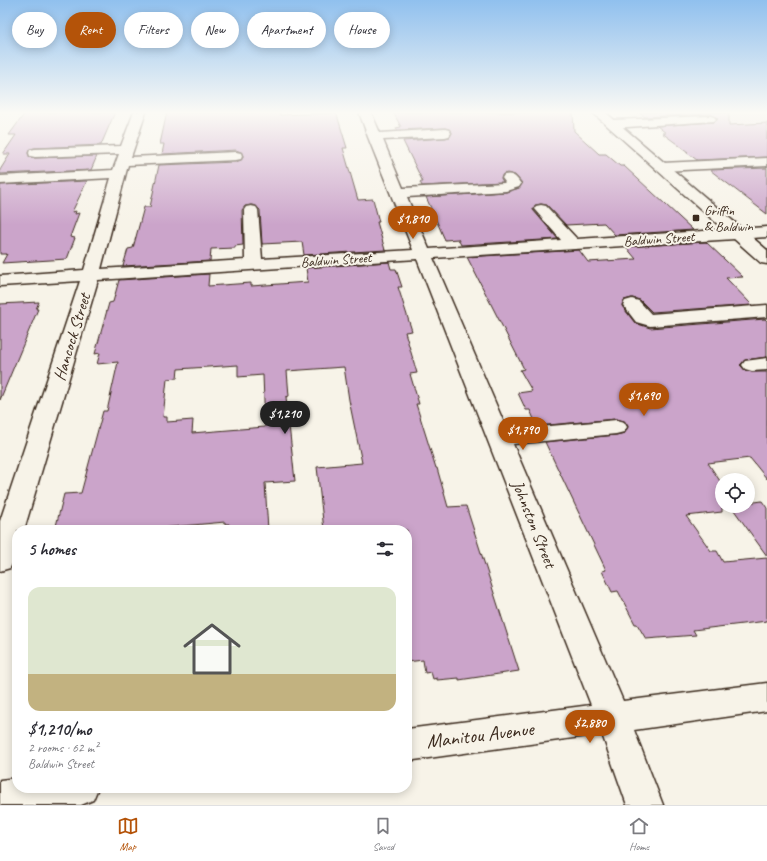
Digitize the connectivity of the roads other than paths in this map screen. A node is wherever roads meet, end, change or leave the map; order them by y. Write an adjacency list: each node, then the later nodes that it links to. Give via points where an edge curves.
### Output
1 (127, 150): 6 (street, Hancock Street)
2 (379, 150): 11 (street, Johnston Street)
3 (642, 150): 8 (street)
4 (35, 153): 6 (street)
5 (236, 156): 6 (street)
6 (123, 162): 10 (street); 20 (street, Hancock Street)
7 (767, 162): 8 (street)
8 (662, 167): 15 (street)
9 (509, 178): 11 (street, via 514,184 506,187)
10 (0, 180)
11 (398, 193): 17 (street, Johnston Street)
12 (541, 209): 16 (street)
13 (251, 210): 19 (street)
14 (767, 232): 15 (street, Baldwin Street)
15 (737, 234): 16 (street, Baldwin Street); 18 (street)
16 (573, 244): 17 (street, Baldwin Street)
17 (423, 254): 19 (street, Baldwin Street); 25 (street, Johnston Street)
18 (767, 259)
19 (254, 265): 20 (street, Baldwin Street)
20 (91, 276): 21 (street, Baldwin Street); 26 (street, Hancock Street)
21 (0, 281)
22 (632, 305): 23 (street, via 643,318 650,320)
23 (767, 311)
24 (616, 426): 25 (street)
25 (498, 438): 28 (street, Johnston Street)
26 (0, 561)
27 (767, 697): 28 (street, Manitou Avenue)
28 (613, 718): 29 (street, Manitou Avenue); 32 (street, Johnston Street)
29 (412, 744)
30 (40, 793): 31 (street)
31 (0, 798)
32 (645, 805)

